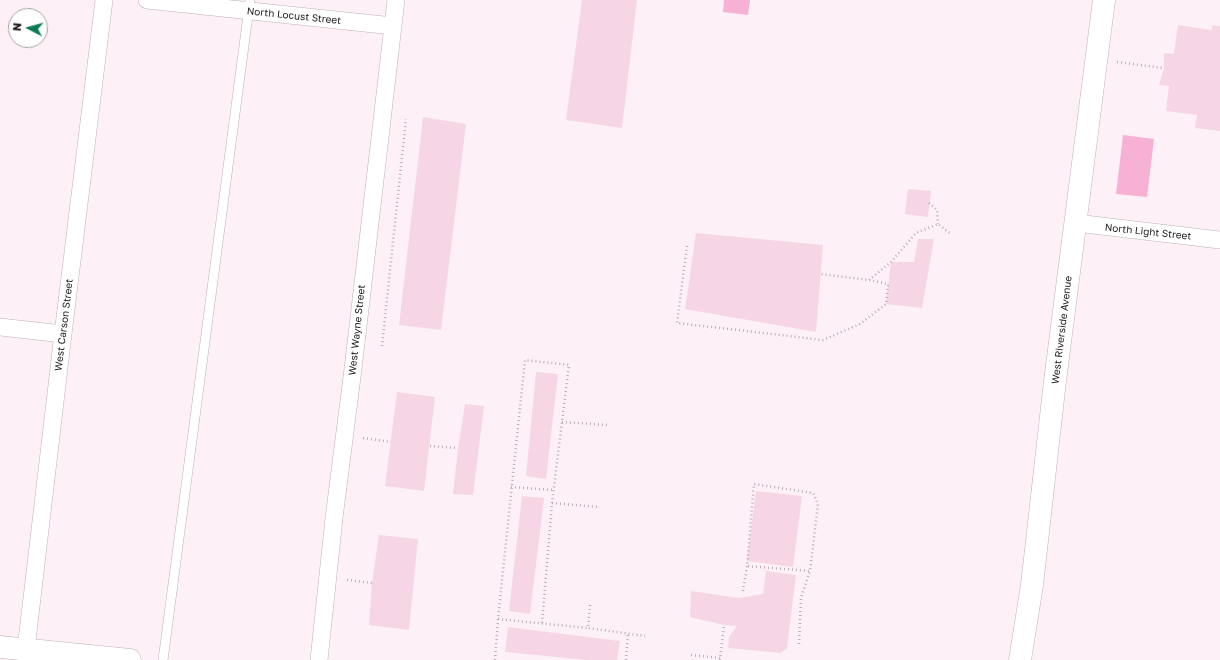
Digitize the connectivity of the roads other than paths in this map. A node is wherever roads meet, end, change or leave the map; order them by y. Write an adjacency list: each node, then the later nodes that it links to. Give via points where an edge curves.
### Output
1 (104, 0): 10 (street, West Carson Street)
2 (147, 0): 5 (street, North Locust Street)
3 (396, 0): 6 (street, West Wayne Street)
4 (1104, 0): 7 (street, West Riverside Avenue)
5 (249, 5): 6 (street, North Locust Street); 14 (lane)
6 (393, 26): 15 (street, West Wayne Street)
7 (1076, 224): 8 (street, North Light Street); 16 (street, West Riverside Avenue, via 1032,585)
8 (1220, 240)
9 (0, 327): 10 (street)
10 (63, 334): 12 (street, West Carson Street)
11 (0, 647): 12 (street)
12 (26, 649): 13 (street)
13 (130, 660)
14 (163, 660)
15 (319, 660)
16 (1020, 660)

